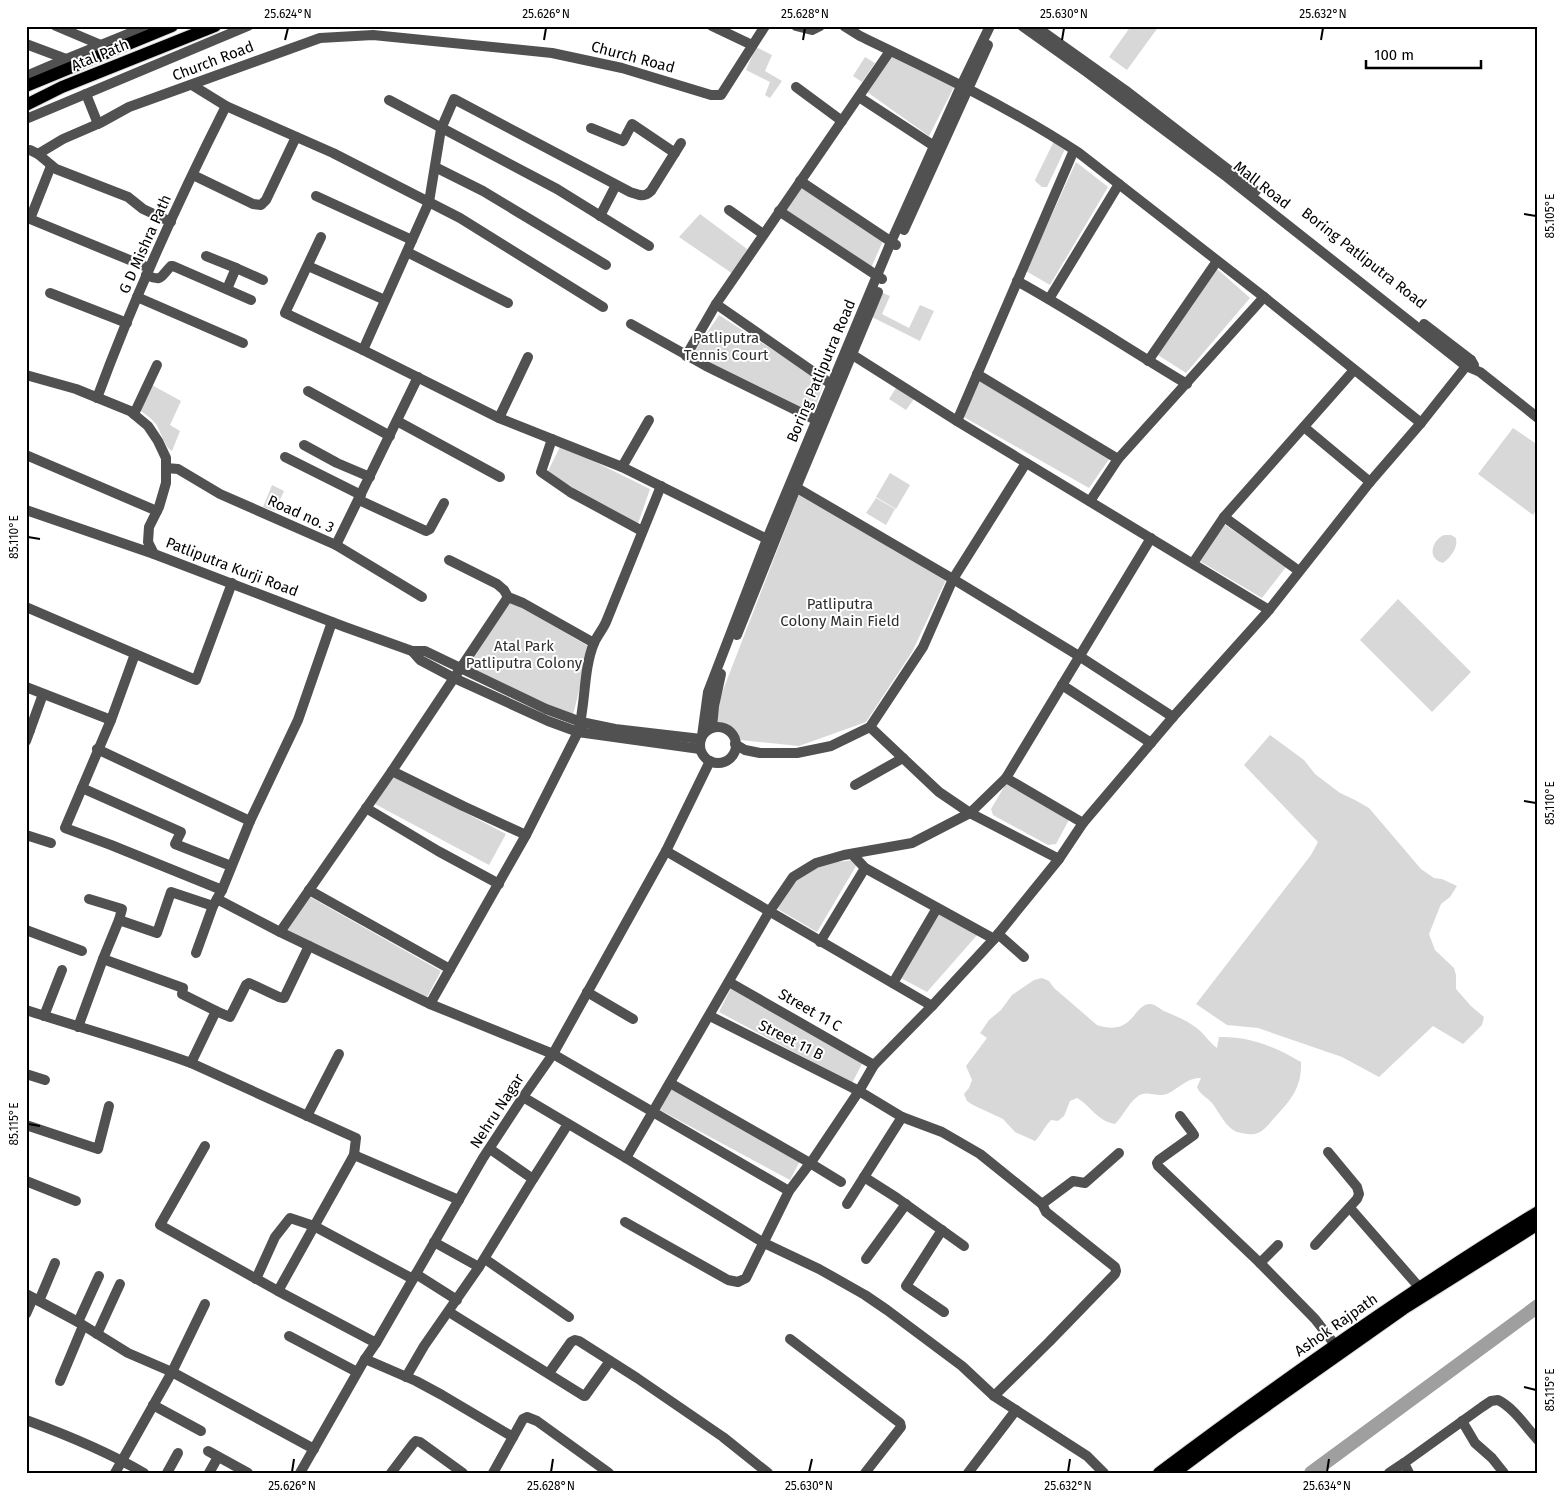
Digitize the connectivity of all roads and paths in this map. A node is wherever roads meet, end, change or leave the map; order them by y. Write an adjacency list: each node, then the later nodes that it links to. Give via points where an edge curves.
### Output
1 (56, 26): 19 (street)
2 (126, 26): 16 (street)
3 (148, 26): 16 (street)
4 (172, 26): 26 (main road, Atal Path)
5 (215, 26): 32 (main road, Atal Path, via 62,87)
6 (248, 26): 29 (street)
7 (712, 26): 20 (street)
8 (765, 26): 20 (street, Church Road)
9 (796, 26): 10 (street, via 812,30)
10 (820, 26)
11 (844, 26): 17 (street)
12 (990, 26): 28 (street, Boring Patliputra Road)
13 (996, 26): 28 (street, Boring Patliputra Road)
14 (1022, 26): 23 (street, Mall Road)
15 (1035, 26): 23 (street)
16 (137, 31): 19 (street)
17 (862, 31): 21 (street)
18 (26, 44): 22 (street)
19 (101, 45): 22 (street)
20 (752, 45): 25 (street, Church Road, via 721,95 552,53 373,35 320,38)
21 (890, 50): 28 (street); 30 (street)
22 (66, 59): 24 (street)
23 (1091, 70): 90 (street, Mall Road, via 1229,174)
24 (26, 76)
25 (192, 85): 33 (street); 36 (street, Church Road, via 129,108)
26 (26, 86)
27 (796, 87): 35 (street)
28 (964, 88): 41 (street, Boring Patliputra Road); 42 (street); 60 (street, Boring Patliputra Road)
29 (86, 94): 34 (street); 36 (street)
30 (859, 96): 35 (street); 41 (street)
31 (388, 100): 38 (street)
32 (26, 105)
33 (226, 106): 39 (street); 46 (street, G D Mishra Path)
34 (26, 119)
35 (842, 121): 47 (street)
36 (98, 124): 44 (street, Church Road, via 34,152)
37 (591, 128): 43 (street, via 623,141 632,124)
38 (441, 129): 45 (street); 49 (street, via 454,99); 54 (street, via 557,189)
39 (296, 137): 46 (street, via 261,205); 51 (street)
40 (682, 143): 43 (street)
41 (934, 146): 60 (street, Boring Patliputra Road)
42 (1074, 150): 48 (street); 71 (street)
43 (675, 153): 49 (street, via 647,194 638,195)
44 (51, 166): 55 (street); 56 (street, via 128,196 143,209)
45 (435, 166): 51 (street); 65 (street)
46 (193, 175): 56 (street, G D Mishra Path)
47 (800, 181): 53 (street); 60 (street)
48 (1119, 184): 64 (street); 76 (street)
49 (616, 185): 54 (street)
50 (316, 196): 59 (street)
51 (429, 202): 59 (street); 81 (street)
52 (729, 210): 57 (street)
53 (779, 211): 57 (street); 69 (street)
54 (600, 216): 61 (street)
55 (28, 218): 68 (street)
56 (171, 222): 68 (street, G D Mishra Path)
57 (764, 234): 80 (street)
58 (321, 237): 66 (street)
59 (412, 240): 62 (street)
60 (894, 244): 69 (street, Boring Patliputra Road)
61 (648, 246)
62 (407, 252): 78 (street); 79 (street)
63 (206, 256): 67 (street)
64 (1217, 261): 75 (street); 89 (street)
65 (606, 265)
66 (308, 266): 78 (street); 85 (street, via 285,313)
67 (236, 268): 70 (street); 72 (street)
68 (148, 271): 72 (street, via 160,279 171,266); 74 (street, G D Mishra Path)
69 (880, 278): 86 (street, Boring Patliputra Road)
70 (263, 280)
71 (1017, 281): 76 (street); 94 (street)
72 (227, 290): 77 (street)
73 (50, 293): 82 (street)
74 (137, 297): 82 (street, G D Mishra Path); 84 (street)
75 (1264, 297): 92 (street); 97 (street)
76 (1049, 299): 89 (street)
77 (251, 300)
78 (386, 300): 85 (street)
79 (508, 303)
80 (716, 304): 87 (street); 96 (street)
81 (602, 307)
82 (127, 323): 99 (street, G D Mishra Path)
83 (631, 324): 87 (street)
84 (242, 343)
85 (363, 350): 95 (street)
86 (849, 353): 96 (street, Boring Patliputra Road); 106 (street); 122 (street, Boring Patliputra Road)
87 (686, 356): 104 (street)
88 (528, 357): 101 (street)
89 (1148, 361): 97 (street)
90 (1468, 363): 102 (street, Mall Road); 107 (street)
91 (157, 365): 100 (street)
92 (1354, 370): 107 (street); 108 (street)
93 (26, 374): 99 (street, Patliputra Kurji Road)
94 (977, 374): 106 (street); 114 (street)
95 (418, 377): 101 (street); 105 (street, Road no. 3)
96 (832, 384): 104 (street, Boring Patliputra Road)
97 (1187, 384): 114 (street)
98 (308, 391): 109 (street)
99 (96, 398): 100 (street, Patliputra Kurji Road)
100 (134, 414): 117 (street, Patliputra Kurji Road, via 158,441 166,458)
101 (499, 418): 110 (street)
102 (1538, 418)
103 (649, 420): 116 (street)
104 (816, 420): 122 (street, Boring Patliputra Road)
105 (397, 421): 109 (street, Road no. 3); 118 (street)
106 (957, 421): 115 (street)
107 (1421, 423): 120 (street)
108 (1304, 427): 120 (street); 128 (street)
109 (390, 436): 119 (street, Road no. 3)
110 (552, 439): 116 (street); 129 (street, via 541,472 570,492)
111 (304, 445): 119 (street)
112 (26, 455): 127 (street)
113 (285, 457): 123 (street)
114 (1118, 459): 124 (street)
115 (1026, 463): 124 (street); 137 (street)
116 (622, 467): 121 (street)
117 (166, 468): 127 (street, Patliputra Kurji Road, via 166,483); 132 (street, Road no. 3, via 178,469 220,494)
118 (500, 476)
119 (370, 477): 123 (street, Road no. 3)
120 (1370, 482): 136 (street)
121 (661, 486): 129 (street); 131 (street)
122 (793, 486): 131 (street, Boring Patliputra Road); 137 (street); 143 (street, Boring Patliputra Road)
123 (360, 498): 125 (street, via 426,531); 132 (street, Road no. 3)
124 (1090, 501): 130 (street)
125 (444, 503)
126 (26, 510): 133 (street)
127 (157, 511): 133 (street, Patliputra Kurji Road, via 149,527 148,542)
128 (1224, 517): 135 (street); 136 (street)
129 (642, 530): 145 (street, via 606,622)
130 (1150, 538): 135 (street); 148 (street)
131 (767, 539): 143 (street, Boring Patliputra Road)
132 (336, 545): 139 (street)
133 (154, 554): 138 (street, Patliputra Kurji Road)
134 (449, 560): 140 (street, via 497,584)
135 (1193, 563): 142 (street)
136 (1299, 571): 142 (street)
137 (953, 579): 148 (street); 157 (street, via 923,647)
138 (232, 583): 144 (street, Patliputra Kurji Road); 147 (street, via 196,680)
139 (422, 597)
140 (508, 597): 145 (street); 149 (street)
141 (26, 607): 147 (street)
142 (1269, 610): 154 (street)
143 (740, 617): 158 (street, Boring Patliputra Road, via 721,675); 161 (street, Boring Patliputra Road, via 708,692)
144 (332, 622): 146 (street, Patliputra Kurji Road); 173 (street, via 298,720)
145 (594, 643): 156 (street)
146 (412, 651): 149 (street, Patliputra Kurji Road, via 424,651); 150 (street, Patliputra Kurji Road, via 420,660)
147 (135, 654): 155 (street)
148 (1079, 656): 151 (street); 154 (street)
149 (460, 668): 150 (street); 156 (street, Patliputra Kurji Road)
150 (454, 678): 156 (street, Patliputra Kurji Road, via 548,721); 167 (street)
151 (1062, 684): 162 (street); 168 (street)
152 (26, 688): 153 (street)
153 (43, 694): 155 (street); 159 (street)
154 (1173, 717): 162 (street)
155 (111, 720): 164 (street)
156 (579, 727): 161 (street, Patliputra Kurji Road); 176 (street)
157 (870, 727): 163 (street, via 831,746 797,753 760,753); 165 (street)
158 (712, 728): 161 (street, via 706,731); 163 (street, via 725,728)
159 (28, 730): 160 (street)
160 (26, 741)
161 (701, 741): 166 (street, via 704,756)
162 (1151, 743): 174 (street)
163 (735, 744): 166 (street, via 727,760)
164 (97, 750): 170 (street); 173 (street)
165 (903, 758): 169 (street); 172 (street, via 939,792)
166 (710, 761): 178 (street, Nehru Nagar)
167 (392, 771): 171 (street); 176 (street)
168 (1006, 778): 172 (street); 174 (street)
169 (855, 785)
170 (82, 788): 181 (street, via 181,832 175,844); 185 (street, via 65,828 121,849)
171 (366, 808): 183 (street); 184 (street)
172 (970, 813): 179 (street, via 912,843); 180 (street)
173 (250, 821): 181 (street)
174 (1083, 823): 180 (street)
175 (26, 835): 177 (street)
176 (526, 835): 183 (street)
177 (51, 843)
178 (666, 851): 188 (street); 203 (street, Nehru Nagar)
179 (852, 854): 182 (street); 188 (street, via 816,863 793,877)
180 (1059, 859): 192 (street)
181 (232, 866): 185 (street)
182 (866, 868): 187 (street); 193 (street)
183 (499, 884): 199 (street)
184 (309, 890): 191 (street); 199 (street)
185 (217, 898): 189 (street, via 171,892 157,933); 191 (street); 196 (street)
186 (89, 899): 189 (street, via 122,909)
187 (937, 908): 192 (street); 202 (street)
188 (769, 912): 193 (street); 201 (street)
189 (119, 920): 198 (street)
190 (26, 930): 195 (street)
191 (280, 932): 194 (street)
192 (996, 936): 197 (street); 205 (street)
193 (820, 942): 202 (street)
194 (308, 946): 204 (street); 207 (street, via 286,997 249,983 230,1017)
195 (82, 951)
196 (196, 952)
197 (1024, 956)
198 (104, 959): 207 (street, via 183,988 182,994); 211 (street)
199 (450, 969): 204 (street)
200 (62, 970): 208 (street)
201 (729, 982): 209 (street); 215 (street, Street 11 C)
202 (893, 983): 205 (street)
203 (587, 992): 210 (street); 213 (street, Nehru Nagar)
204 (430, 1004): 213 (street)
205 (932, 1006): 215 (street)
206 (26, 1010): 208 (street)
207 (216, 1011): 214 (street)
208 (44, 1016): 211 (street)
209 (710, 1016): 218 (street); 219 (street, Street 11 B)
210 (633, 1019)
211 (78, 1026): 214 (street)
212 (339, 1054): 223 (street)
213 (553, 1054): 220 (street, Nehru Nagar); 222 (street)
214 (191, 1063): 223 (street)
215 (874, 1065): 219 (street)
216 (26, 1074): 217 (street)
217 (45, 1080)
218 (670, 1083): 222 (street); 234 (street)
219 (859, 1091): 225 (street, Street 11 B); 234 (street)
220 (523, 1097): 226 (street); 229 (street, Nehru Nagar)
221 (109, 1106): 227 (street, via 98,1149)
222 (653, 1110): 233 (street); 239 (street)
223 (307, 1116): 232 (street, via 356,1138)
224 (1180, 1116): 259 (street, via 1194,1135 1156,1163)
225 (902, 1117): 235 (street); 244 (street, Street 11 B, via 942,1132 980,1154)
226 (568, 1124): 233 (street); 236 (street)
227 (26, 1125)
228 (205, 1146): 262 (street, via 160,1224)
229 (490, 1149): 236 (street); 240 (street, Nehru Nagar)
230 (1328, 1152): 245 (street, via 1359,1191)
231 (1119, 1153): 244 (street, via 1085,1183 1073,1181)
232 (354, 1155): 240 (street); 249 (street)
233 (626, 1158): 252 (street)
234 (810, 1163): 238 (street); 239 (street)
235 (864, 1177): 242 (street); 243 (street)
236 (533, 1179): 258 (street)
237 (26, 1181): 241 (street)
238 (841, 1182)
239 (789, 1190): 252 (street)
240 (459, 1200): 251 (street, Nehru Nagar)
241 (76, 1201)
242 (847, 1204)
243 (906, 1204): 250 (street); 256 (street)
244 (1042, 1204): 286 (street, Street 11 B, via 1046,1212 1113,1265 1116,1271)
245 (1350, 1208): 253 (street); 265 (street)
246 (1538, 1212): 265 (main road, Ashok Rajpath)
247 (625, 1222): 252 (street, via 733,1282 746,1278)
248 (1538, 1224): 265 (main road, Ashok Rajpath)
249 (314, 1226): 261 (street); 262 (street, via 290,1218 275,1237); 264 (street)
250 (942, 1230): 254 (street); 270 (street, via 906,1286)
251 (434, 1242): 258 (street); 261 (street, Nehru Nagar)
252 (764, 1243): 286 (street, via 820,1270 887,1310 962,1366)
253 (1315, 1245)
254 (964, 1246)
255 (1278, 1246): 259 (street)
256 (866, 1259)
257 (55, 1263): 266 (street)
258 (482, 1263): 267 (street); 272 (street)
259 (1260, 1263): 278 (street, via 1315,1319)
260 (99, 1276): 273 (street)
261 (414, 1277): 267 (street); 277 (street, Nehru Nagar)
262 (256, 1279): 264 (street)
263 (120, 1284): 274 (street)
264 (278, 1291): 277 (street)
265 (1422, 1291): 278 (main road, Ashok Rajpath)
266 (33, 1298): 271 (street); 273 (street)
267 (457, 1300): 269 (street)
268 (205, 1304): 281 (street)
269 (449, 1312): 283 (street); 284 (street)
270 (944, 1312)
271 (26, 1314)
272 (569, 1317)
273 (80, 1324): 274 (street); 285 (street)
274 (97, 1334): 281 (street, via 128,1354)
275 (289, 1336): 282 (street)
276 (790, 1339): 311 (street, via 900,1423 901,1427)
277 (376, 1343): 279 (street, Nehru Nagar)
278 (1338, 1349): 314 (main road, Ashok Rajpath, via 1253,1404); 315 (main road, Ashok Rajpath)
279 (364, 1359): 282 (street, Nehru Nagar); 284 (street)
280 (610, 1362): 283 (street, via 575,1340); 283 (street, via 585,1396); 310 (street, via 723,1437)
281 (172, 1372): 287 (street); 294 (street)
282 (357, 1372): 294 (street, Nehru Nagar)
283 (549, 1373)
284 (406, 1377): 292 (street)
285 (60, 1381)
286 (994, 1396): 288 (street)
287 (154, 1405): 291 (street); 298 (street)
288 (1016, 1410): 312 (street); 313 (street, via 1087,1456)
289 (26, 1420): 298 (street)
290 (1462, 1421): 293 (street, via 1498,1400); 299 (street); 317 (street, via 1475,1444)
291 (201, 1431)
292 (513, 1437): 308 (street); 309 (street, via 523,1419 531,1418)
293 (1538, 1440)
294 (314, 1449): 305 (street, Nehru Nagar)
295 (208, 1451): 297 (street)
296 (178, 1453): 302 (street)
297 (218, 1457): 303 (street); 304 (street)
298 (122, 1460): 300 (street); 301 (street)
299 (1406, 1468): 316 (street)
300 (115, 1473)
301 (144, 1473)
302 (167, 1473)
303 (209, 1473)
304 (248, 1473)
305 (300, 1473)
306 (391, 1473): 307 (street, via 416,1441)
307 (463, 1473)
308 (492, 1473)
309 (609, 1473)
310 (768, 1473)
311 (865, 1473)
312 (968, 1473)
313 (1104, 1473)
314 (1159, 1473)
315 (1174, 1473)
316 (1389, 1473)
317 (1504, 1473)

